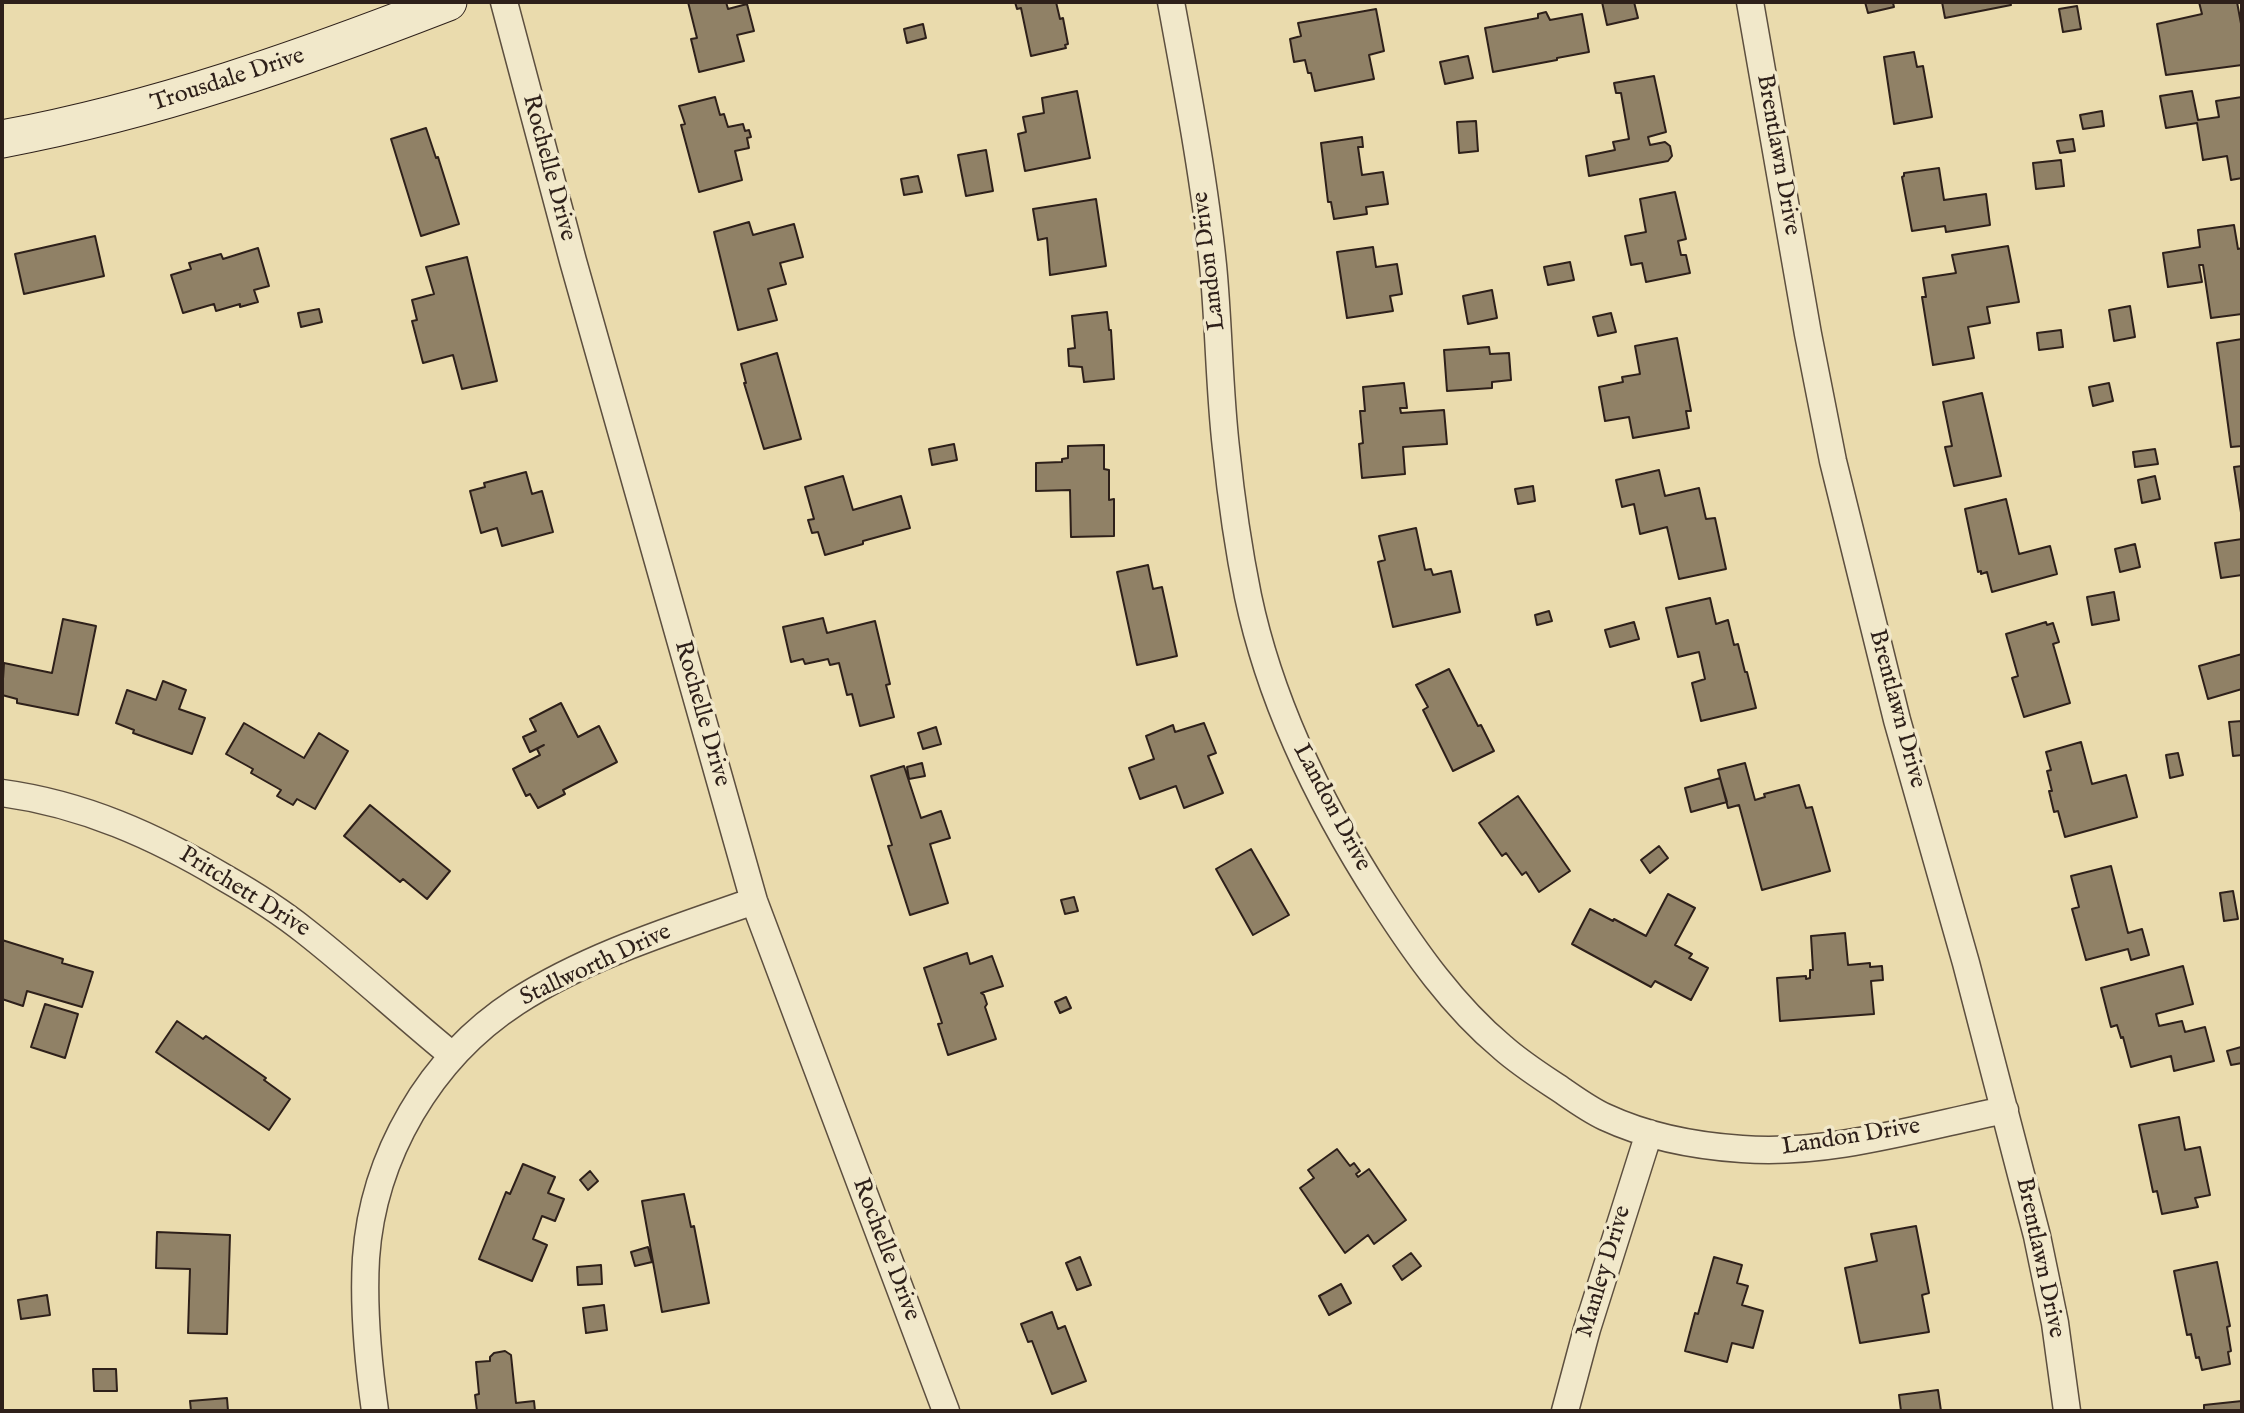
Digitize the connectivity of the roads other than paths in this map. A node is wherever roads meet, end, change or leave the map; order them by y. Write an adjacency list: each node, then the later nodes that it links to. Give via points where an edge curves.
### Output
1 (448, 2): 5 (street, Trousdale Drive, via 325,50 192,94)
2 (504, 2): 7 (street, Rochelle Drive)
3 (1171, 2): 10 (street, Landon Drive, via 1209,229 1226,446 1240,551 1282,713 1353,855 1410,943 1465,1012 1535,1073 1604,1116)
4 (1750, 2): 9 (street, Brentlawn Drive, via 1833,461 1897,720)
5 (2, 139)
6 (2, 793): 8 (street, Pritchett Drive, via 93,814 194,859 304,930)
7 (754, 901): 8 (street, Stallworth Drive, via 581,968 516,1002); 12 (street, Rochelle Drive)
8 (452, 1055): 11 (street, Stallworth Drive, via 403,1127 375,1202 366,1260)
9 (2005, 1110): 10 (street, Landon Drive, via 1871,1138 1770,1151); 14 (street, Brentlawn Drive, via 2055,1323)
10 (1649, 1133): 13 (street, Manley Drive)
11 (374, 1411)
12 (946, 1411)
13 (1565, 1411)
14 (2067, 1411)

